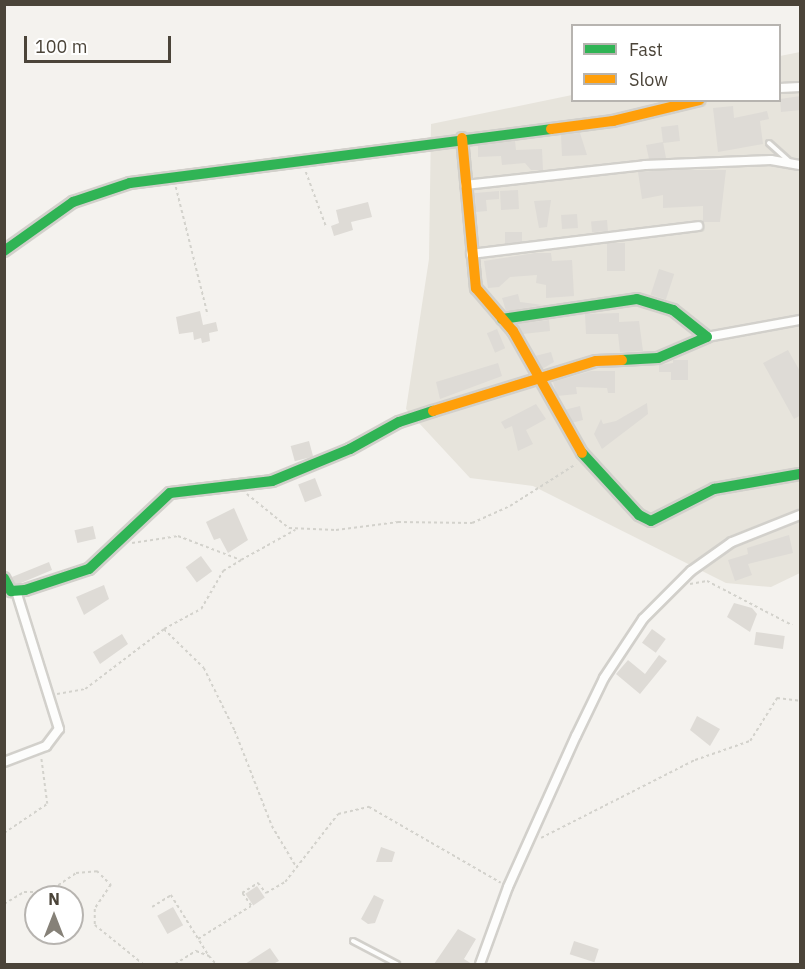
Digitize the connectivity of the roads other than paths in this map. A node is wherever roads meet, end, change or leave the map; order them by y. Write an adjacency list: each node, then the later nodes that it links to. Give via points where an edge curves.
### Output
1 (801, 87): 2 (street)
2 (781, 88)
3 (691, 102): 4 (street, via 613,121)
4 (462, 138): 7 (street); 9 (street, via 130,183 73,202)
5 (769, 143): 6 (lane)
6 (796, 164): 7 (street, via 771,160 645,165)
7 (465, 185): 10 (street)
8 (699, 226): 10 (street)
9 (4, 251)
10 (471, 254): 11 (street, via 476,288)
11 (502, 319): 13 (street, via 637,299 673,310); 14 (street, via 513,331)
12 (801, 320): 13 (street)
13 (707, 337): 14 (street, via 658,358 596,361)
14 (537, 379): 15 (street, via 585,458 639,515 651,521 714,489); 18 (street, via 399,422 350,449 272,481 170,493 89,569 57,582)
15 (801, 474)
16 (801, 515): 22 (street, via 732,542 674,587 642,619 604,678 508,887)
17 (4, 578): 18 (street, via 11,591)
18 (16, 591): 19 (street, via 59,729 40,748)
19 (4, 762)
20 (353, 940): 21 (lane)
21 (397, 964)
22 (480, 964)

